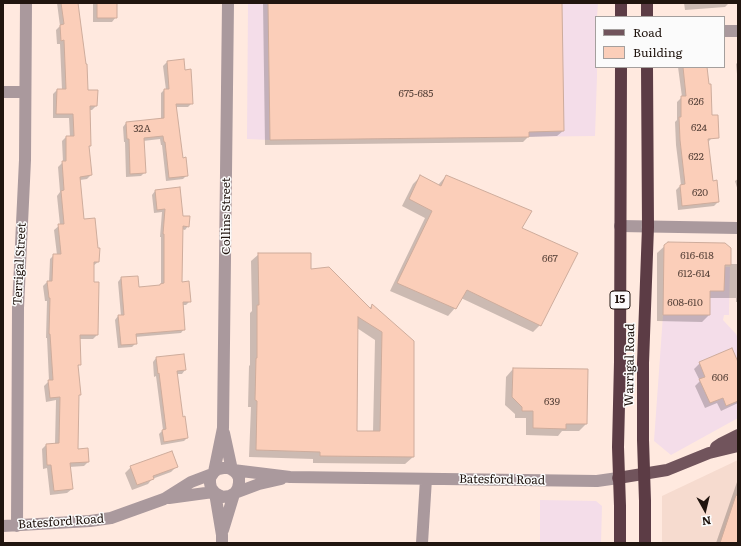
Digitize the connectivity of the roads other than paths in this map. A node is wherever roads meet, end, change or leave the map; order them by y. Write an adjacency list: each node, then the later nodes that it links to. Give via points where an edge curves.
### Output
1 (26, 3): 12 (street, Terrigal Street)
2 (228, 3): 16 (street, Collins Street)
3 (621, 3): 5 (highway)
4 (648, 3): 6 (highway)
5 (621, 16)
6 (647, 16)
7 (725, 31): 8 (street)
8 (738, 31)
9 (621, 68): 13 (highway, Warrigal Road / 15)
10 (648, 68): 14 (highway, Warrigal Road / 15)
11 (3, 92): 12 (street)
12 (25, 92): 30 (street, Terrigal Street, via 18,308)
13 (620, 226): 14 (street); 24 (highway, Warrigal Road / 15)
14 (648, 227): 15 (street); 22 (highway, Warrigal Road / 15, via 643,363)
15 (738, 228)
16 (223, 428): 20 (street, Collins Street); 21 (street, Collins Street)
17 (738, 435): 19 (main road, Batesford Road)
18 (738, 446): 19 (main road, Batesford Road)
19 (709, 453): 22 (main road, Batesford Road, via 672,469)
20 (233, 470): 21 (street, via 223,468); 23 (street, Batesford Road); 27 (street, via 239,478 238,488)
21 (213, 473): 26 (street, via 210,483); 28 (street, Batesford Road, via 188,484)
22 (645, 475): 24 (main road, Batesford Road); 34 (highway, Warrigal Road / 15)
23 (290, 477): 25 (street, Batesford Road); 27 (street, Batesford Road)
24 (618, 478): 25 (street, Batesford Road, via 597,481); 33 (highway, Warrigal Road / 15)
25 (426, 479): 32 (street)
26 (214, 493): 27 (street, via 226,497); 28 (street, Batesford Road); 31 (street)
27 (234, 493): 31 (street)
28 (164, 499): 30 (street, Batesford Road, via 102,520)
29 (3, 526): 30 (street, Batesford Road)
30 (17, 526)
31 (222, 539)
32 (422, 543)
33 (620, 543)
34 (645, 543)

